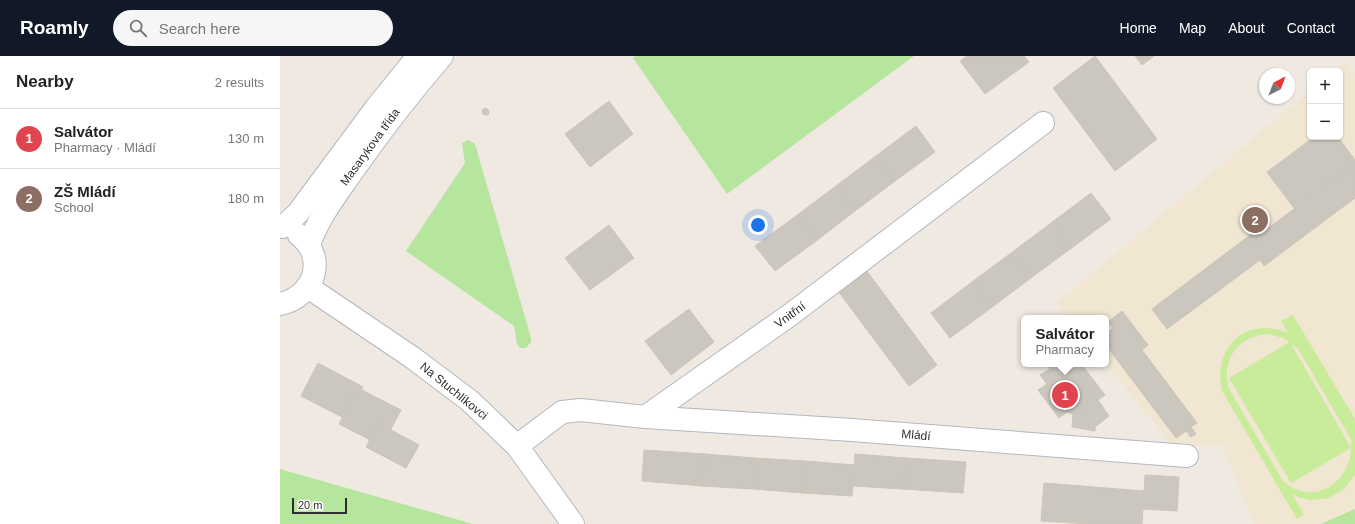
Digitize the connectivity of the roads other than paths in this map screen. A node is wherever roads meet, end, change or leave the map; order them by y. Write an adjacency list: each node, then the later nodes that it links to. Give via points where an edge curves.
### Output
1 (418, 56): 4 (street, Masarykova třída, via 298,213)
2 (442, 56): 5 (street, Masarykova třída, via 396,111 325,211)
3 (1043, 123): 8 (street, Vnitřní, via 790,315)
4 (281, 227): 5 (street, via 295,232)
5 (309, 245): 6 (street, via 315,267)
6 (308, 287): 7 (street, via 300,296); 9 (street, Na Stuchlíkovci, via 413,358 470,401)
7 (280, 304)
8 (645, 417): 9 (street, via 581,410 562,412); 10 (street, Mládí, via 859,430)
9 (517, 446): 11 (street, Na Stuchlíkovci)
10 (1187, 456)
11 (572, 524)

